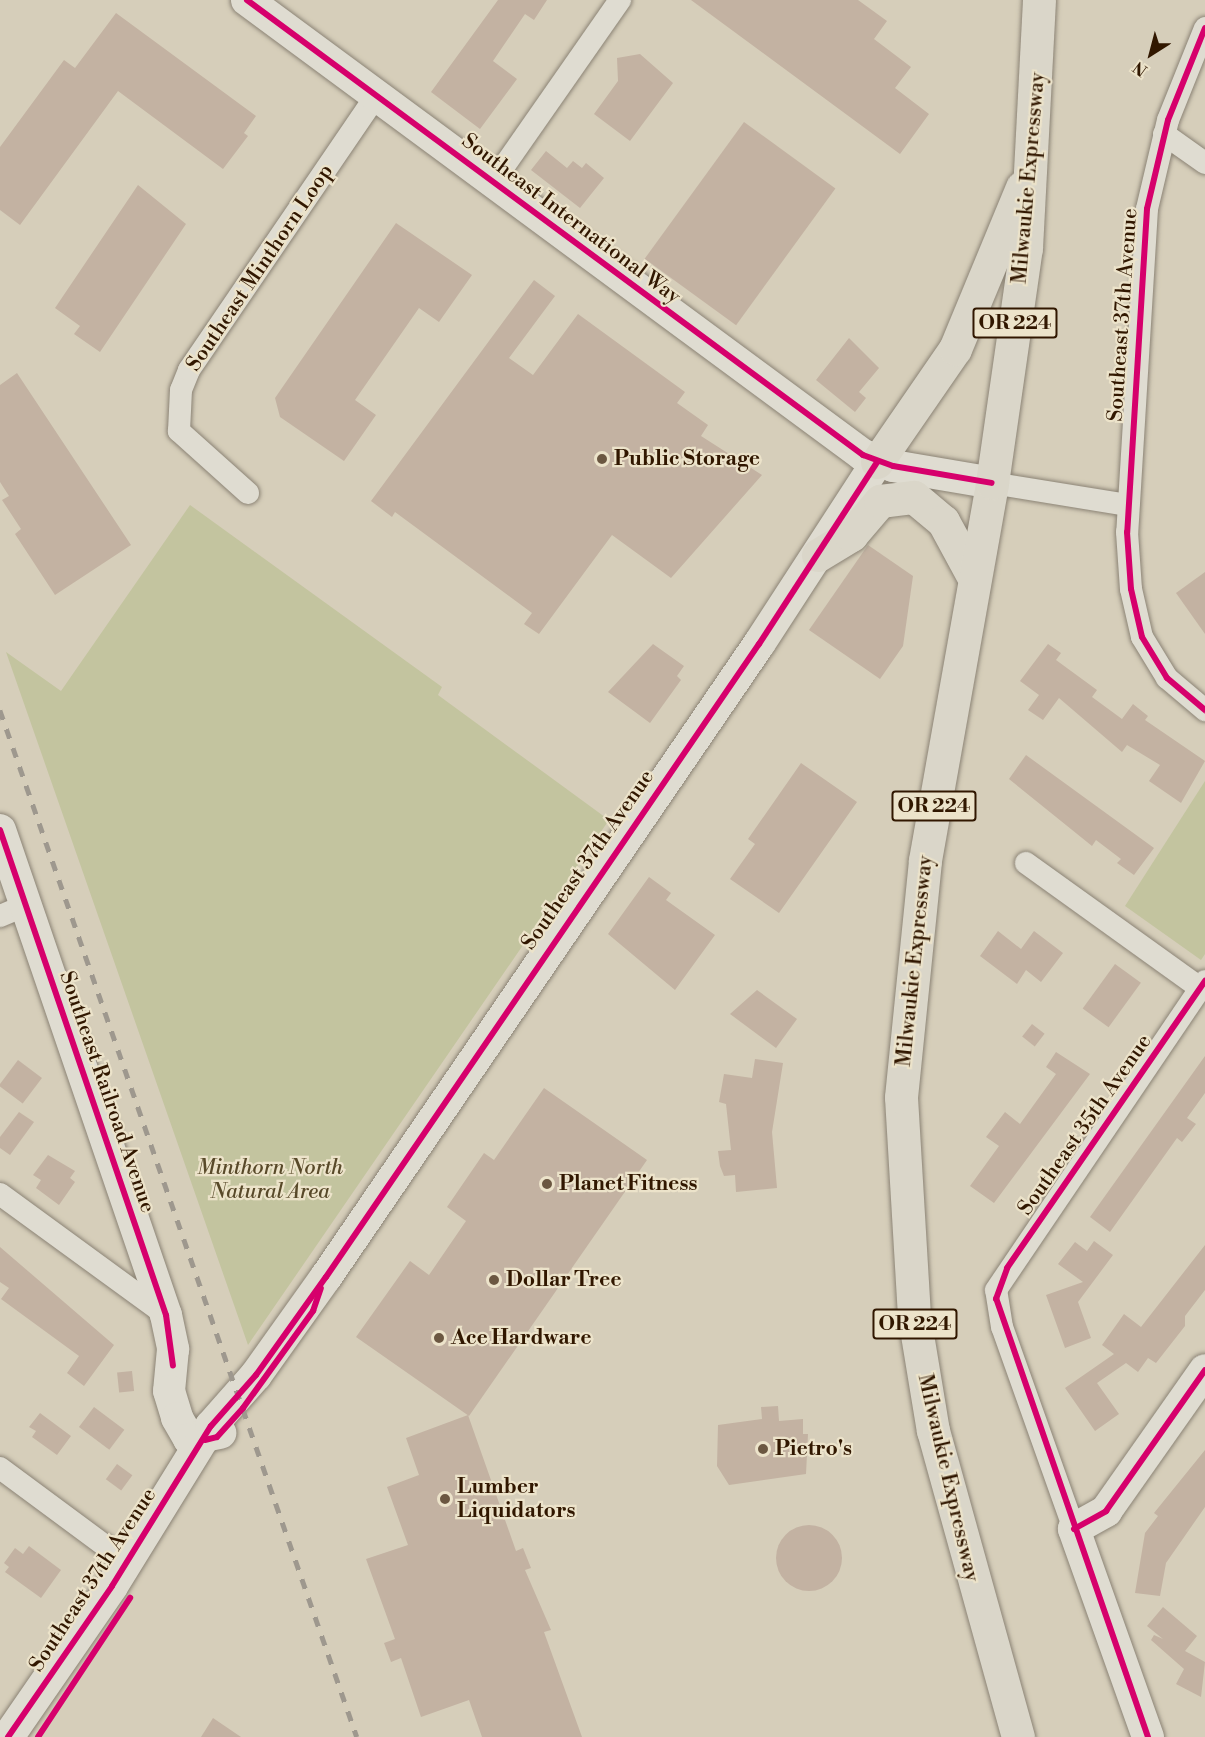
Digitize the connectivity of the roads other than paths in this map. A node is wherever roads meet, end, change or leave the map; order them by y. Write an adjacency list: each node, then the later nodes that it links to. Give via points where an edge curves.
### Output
1 (247, 0): 5 (street, Southeast International Way)
2 (1039, 0): 7 (highway, Milwaukie Expressway / OR 224)
3 (618, 1): 9 (street)
4 (1205, 28): 6 (street, Southeast 37th Avenue)
5 (376, 96): 9 (street, Southeast International Way); 12 (street, Southeast Minthorn Loop, via 189,370 181,390 179,431)
6 (1164, 134): 8 (street); 13 (street, Southeast 37th Avenue, via 1142,249)
7 (1033, 163): 10 (highway, via 955,349); 11 (highway, Milwaukie Expressway / OR 224)
8 (1205, 163)
9 (493, 182): 10 (street, Southeast International Way)
10 (877, 462): 11 (street); 14 (street, Southeast 37th Avenue)
11 (992, 483): 13 (street); 15 (highway, Milwaukie Expressway / OR 224)
12 (248, 493)
13 (1128, 505): 16 (street, Southeast 37th Avenue, via 1131,589 1142,637 1167,678)
14 (818, 555): 15 (highway, via 851,534 880,501 914,497 943,521); 24 (street, Southeast 37th Avenue, via 326,1277 313,1311 267,1377 217,1437)
15 (974, 578): 29 (highway, Milwaukie Expressway / OR 224, via 913,944 901,1097 903,1188 914,1316 933,1431)
16 (1205, 710)
17 (0, 830): 19 (street, Southeast Railroad Avenue)
18 (1026, 863): 20 (street)
19 (13, 910): 22 (street, Southeast Railroad Avenue)
20 (1203, 985): 26 (street, Southeast 35th Avenue, via 996,1290 1002,1327)
21 (0, 1194): 22 (street)
22 (166, 1316): 24 (street, Southeast Railroad Avenue, via 173,1366 169,1382 177,1418 189,1439)
23 (1205, 1370): 26 (street, via 1106,1511)
24 (205, 1440): 27 (street, Southeast 37th Avenue)
25 (0, 1468): 27 (street)
26 (1074, 1529): 30 (street)
27 (127, 1562): 28 (street, Southeast 37th Avenue)
28 (8, 1737)
29 (1018, 1737)
30 (1148, 1737)

